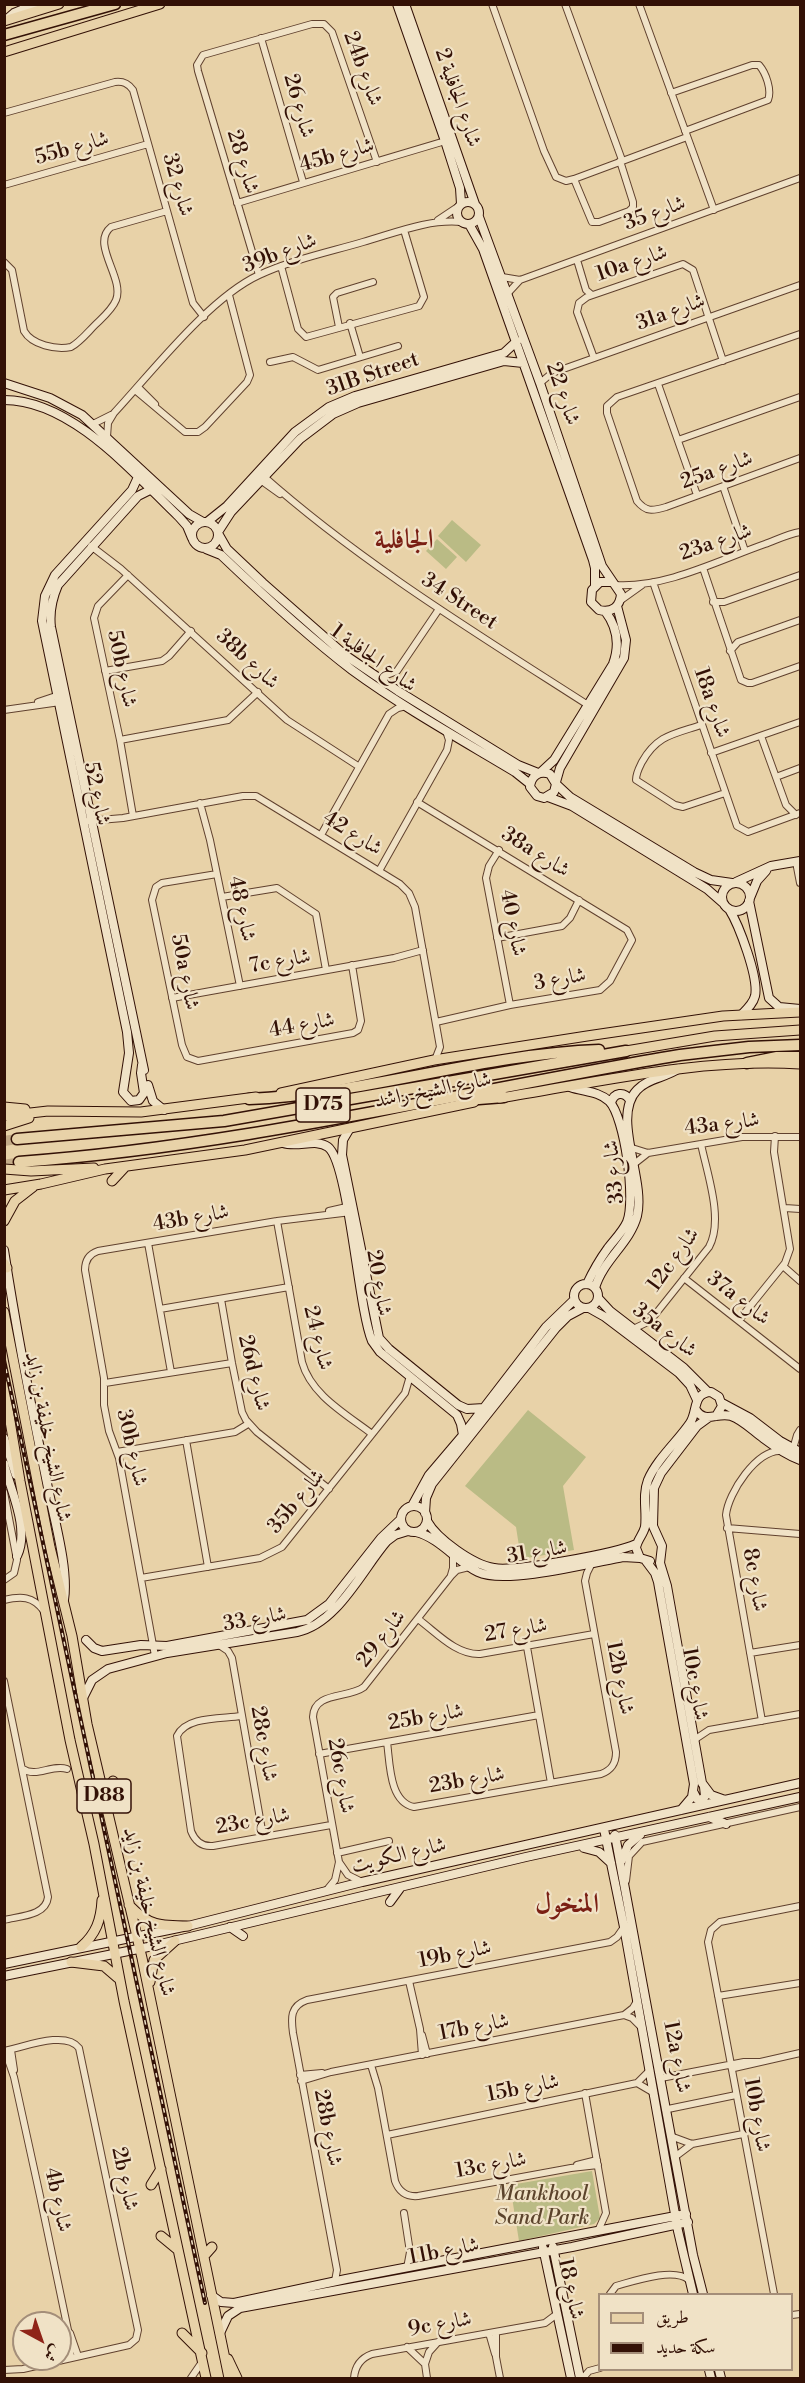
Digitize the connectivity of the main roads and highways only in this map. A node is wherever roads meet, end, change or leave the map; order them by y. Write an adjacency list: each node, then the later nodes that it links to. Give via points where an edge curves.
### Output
1 (59, 4): 4 (main road)
2 (115, 4): 5 (highway)
3 (163, 7): 6 (main road)
4 (5, 20)
5 (4, 35)
6 (57, 36): 7 (main road); 8 (main road)
7 (68, 40)
8 (4, 52)
9 (801, 1010): 17 (main road, شارع الشيخ راشد / D75, via 637,1028 434,1060)
10 (798, 1030): 12 (main road, via 715,1036)
11 (798, 1045): 18 (highway, شارع الشيخ راشد / D75, via 715,1050)
12 (626, 1051): 17 (highway, via 560,1053 317,1093); 23 (highway, شارع الشيخ راشد / D75, via 224,1121)
13 (801, 1057): 14 (highway)
14 (747, 1063): 15 (main road, شارع الشيخ راشد / D75); 16 (main road, شارع الشيخ راشد / D75, via 679,1068)
15 (801, 1064)
16 (504, 1098): 18 (highway); 25 (main road, شارع الشيخ راشد / D75, via 420,1112 283,1143)
17 (249, 1099): 20 (main road, شارع الشيخ راشد / D75, via 165,1111)
18 (421, 1102): 24 (highway, شارع الشيخ راشد / D75, via 114,1155)
19 (4, 1107): 20 (main road)
20 (48, 1111): 21 (main road, شارع الشيخ راشد / D75); 22 (main road)
21 (4, 1116)
22 (4, 1126)
23 (16, 1139)
24 (19, 1162)
25 (125, 1167): 27 (main road, شارع الشيخ راشد / D75); 28 (main road)
26 (4, 1169): 27 (main road)
27 (105, 1169): 29 (main road, شارع الشيخ راشد / D75)
28 (112, 1181)
29 (41, 1184): 30 (main road, شارع الشيخ راشد / D75); 31 (main road, via 20,1196)
30 (4, 1190)
31 (4, 1221)
32 (4, 1312): 35 (main road, شارع الشيخ خليفة بن زايد / D88)
33 (4, 1385): 36 (main road, شارع الشيخ خليفة بن زايد / D88, via 45,1613)
34 (113, 1780): 35 (main road)
35 (104, 1798): 37 (main road, شارع الشيخ خليفة بن زايد / D88)
36 (103, 1886): 40 (main road, via 98,1926); 42 (main road, شارع الشيخ خليفة بن زايد / D88)
37 (127, 1903): 38 (main road, via 150,1923); 43 (main road, شارع الشيخ خليفة بن زايد / D88)
38 (188, 1926)
39 (175, 1941): 43 (main road, via 154,1960)
40 (81, 1947)
41 (71, 1962): 42 (main road, via 104,1966)
42 (120, 1979): 44 (main road, شارع الشيخ خليفة بن زايد / D88)
43 (150, 1996): 49 (main road, شارع الشيخ خليفة بن زايد / D88)
44 (161, 2169): 45 (main road); 48 (main road, شارع الشيخ خليفة بن زايد / D88)
45 (151, 2185)
46 (161, 2236): 48 (main road)
47 (212, 2247): 49 (main road)
48 (178, 2250): 52 (main road, شارع الشيخ خليفة بن زايد / D88)
49 (204, 2256): 51 (main road, شارع الشيخ خليفة بن زايد / D88)
50 (182, 2333): 52 (main road)
51 (224, 2354): 54 (main road, شارع الشيخ خليفة بن زايد / D88); 55 (main road)
52 (202, 2355): 53 (main road, شارع الشيخ خليفة بن زايد / D88)
53 (206, 2379)
54 (229, 2379)
55 (237, 2379)

